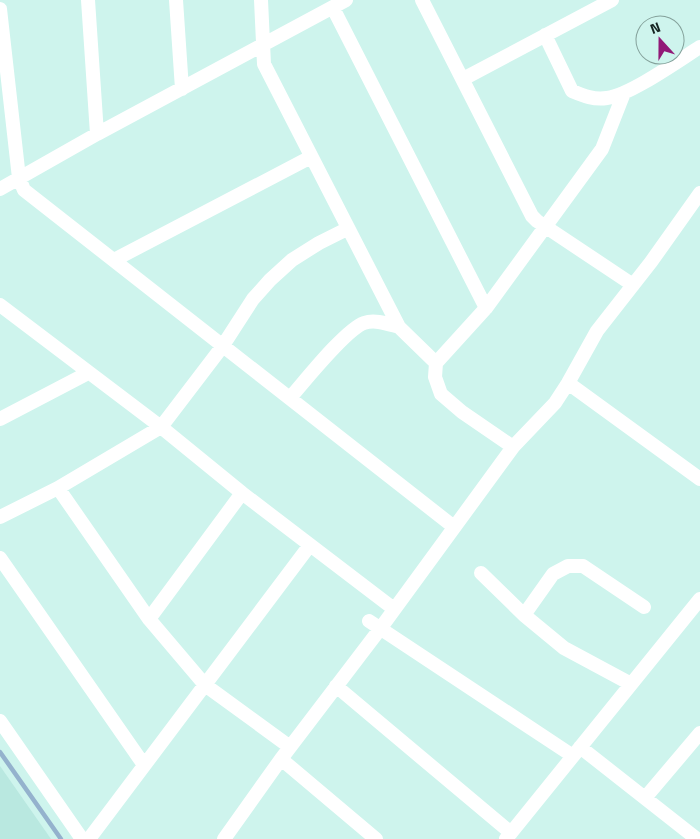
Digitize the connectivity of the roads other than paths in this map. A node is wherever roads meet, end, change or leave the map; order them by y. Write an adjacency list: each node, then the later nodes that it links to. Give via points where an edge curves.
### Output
1 (88, 0): 15 (street)
2 (176, 0): 13 (street)
3 (260, 0): 10 (street)
4 (346, 0): 7 (street)
5 (422, 0): 12 (street)
6 (612, 0): 9 (street)
7 (332, 8): 10 (street); 25 (street)
8 (0, 9): 17 (street)
9 (545, 35): 12 (street); 14 (street, via 572,91 590,98)
10 (264, 45): 13 (street); 16 (street, via 264,64)
11 (700, 47): 14 (street)
12 (463, 79): 20 (street, via 527,207)
13 (182, 89): 15 (street)
14 (624, 93): 20 (street, via 602,149)
15 (97, 134): 17 (street)
16 (311, 157): 21 (street); 22 (street)
17 (19, 178): 18 (street); 22 (street, via 24,190)
18 (0, 189)
19 (700, 193): 23 (street)
20 (546, 227): 23 (street); 25 (street)
21 (347, 229): 28 (street); 29 (street, via 292,260 270,280)
22 (114, 260): 29 (street)
23 (633, 285): 32 (street, via 597,331)
24 (0, 306): 26 (street)
25 (486, 308): 30 (street)
26 (13, 315): 27 (street); 31 (street)
27 (0, 321)
28 (399, 327): 30 (street); 33 (street, via 380,322 364,323 346,336)
29 (222, 347): 33 (street); 35 (street)
30 (436, 363): 36 (street, via 435,377 441,394)
31 (88, 373): 34 (street); 35 (street)
32 (568, 383): 36 (street, via 556,403); 37 (street)
33 (290, 398): 41 (street)
34 (0, 419)
35 (161, 427): 38 (street); 39 (street)
36 (513, 447): 41 (street)
37 (700, 479)
38 (58, 488): 40 (street); 49 (street)
39 (242, 493): 42 (street); 49 (street)
40 (0, 518)
41 (454, 527): 47 (street)
42 (310, 545): 47 (street); 52 (street)
43 (0, 558): 59 (street)
44 (480, 573): 48 (street)
45 (700, 599): 51 (street)
46 (644, 607): 48 (street, via 583,566 568,566 553,574)
47 (394, 609): 50 (street)
48 (524, 615): 51 (street, via 564,648)
49 (149, 619): 52 (street)
50 (375, 625): 53 (street); 57 (street)
51 (631, 684): 57 (street)
52 (204, 685): 56 (street); 59 (street)
53 (336, 686): 56 (street); 62 (street)
54 (0, 721): 63 (street)
55 (700, 733): 60 (street)
56 (290, 747): 58 (street)
57 (577, 752): 60 (street); 62 (street)
58 (281, 759): 61 (street); 65 (street)
59 (144, 765): 64 (street)
60 (645, 798): 66 (street)
61 (368, 836)
62 (508, 836)
63 (82, 839)
64 (89, 839)
65 (224, 839)
66 (697, 839)

